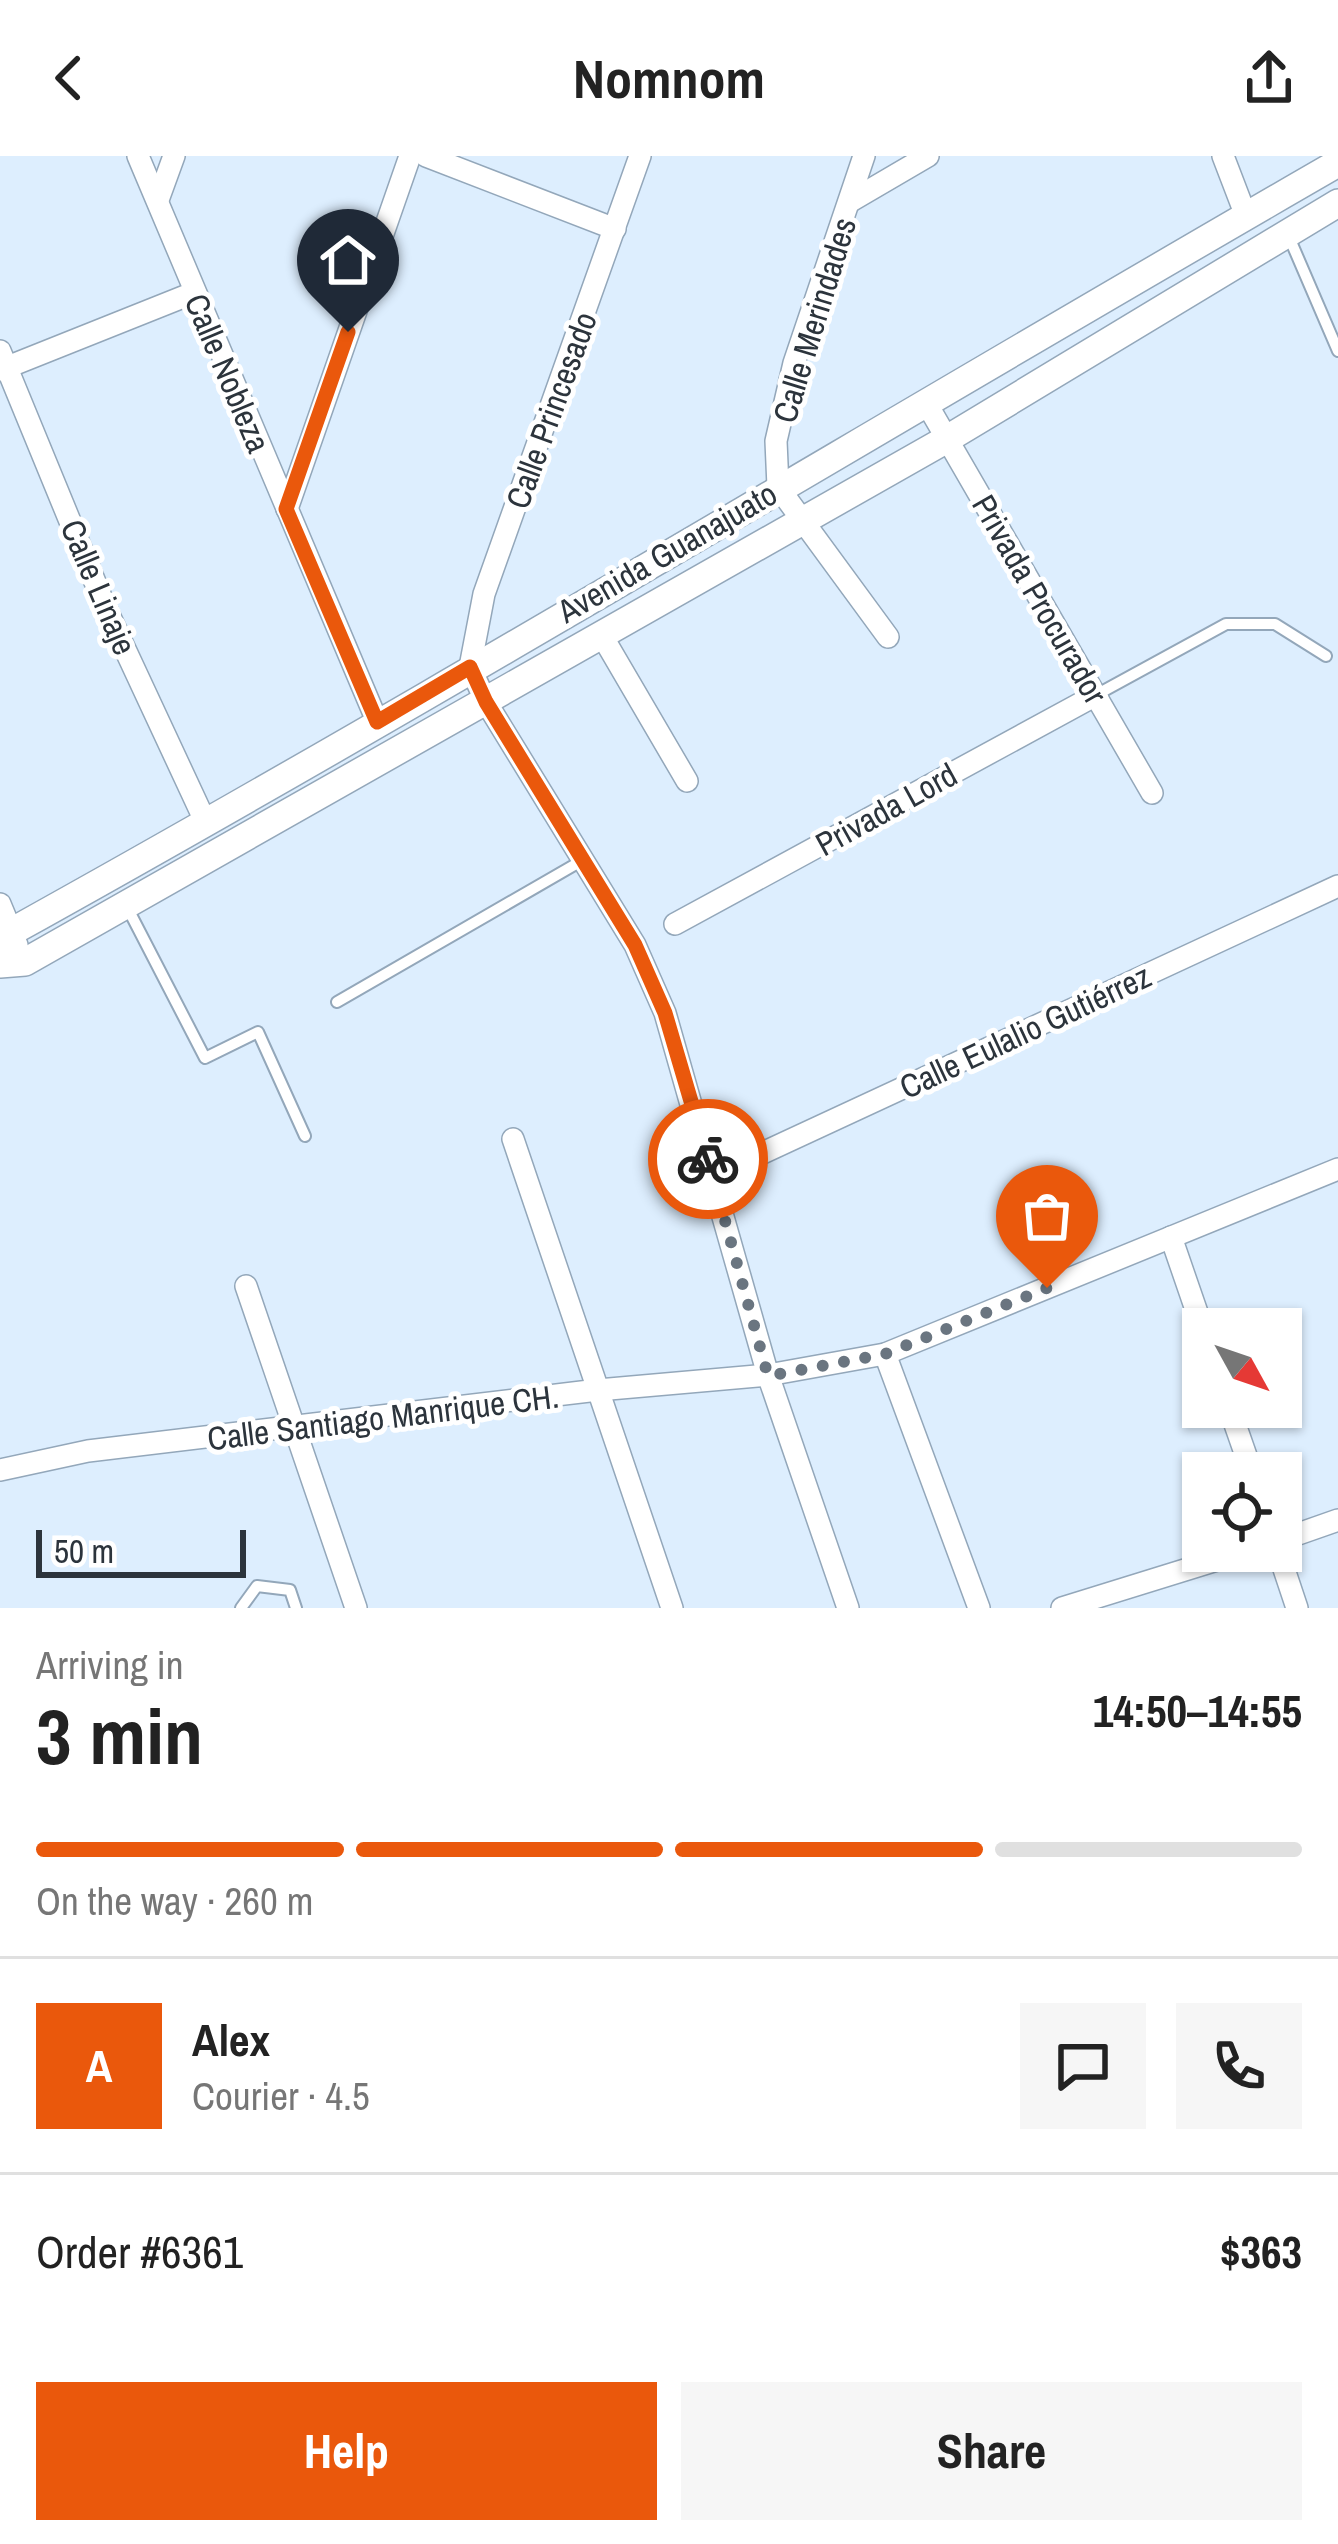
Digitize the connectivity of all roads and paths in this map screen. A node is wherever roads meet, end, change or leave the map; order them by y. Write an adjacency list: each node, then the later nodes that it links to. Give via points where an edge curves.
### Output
1 (138, 156): 10 (street, Calle Nobleza)
2 (175, 156): 10 (street)
3 (410, 156): 22 (street)
4 (426, 156): 14 (street)
5 (640, 156): 14 (street, Calle Princesado)
6 (864, 156): 11 (street, Calle Merindades)
7 (928, 156): 11 (street)
8 (1223, 156): 13 (street)
9 (1338, 163): 13 (street, Avenida Guanajuato)
10 (158, 200): 16 (street, Calle Nobleza)
11 (851, 201): 21 (street, Calle Merindades, via 794,363 776,441)
12 (1338, 203): 15 (street, Avenida Guanajuato)
13 (1246, 216): 19 (street, Avenida Guanajuato)
14 (615, 229): 27 (street, Calle Princesado, via 484,594)
15 (1288, 233): 17 (lane); 20 (street, Avenida Guanajuato)
16 (193, 293): 18 (street); 22 (street, Calle Nobleza)
17 (1338, 351)
18 (2, 363): 33 (street, Calle Linaje)
19 (928, 406): 20 (street, Privada Procurador); 21 (street, Avenida Guanajuato)
20 (947, 439): 23 (street, Avenida Guanajuato); 28 (street, Privada Procurador)
21 (778, 487): 23 (street); 27 (street, Avenida Guanajuato)
22 (286, 509): 30 (street, Calle Nobleza)
23 (802, 518): 24 (street, Avenida Guanajuato); 25 (street)
24 (601, 634): 29 (street, Avenida Guanajuato); 31 (street)
25 (888, 638)
26 (1326, 656): 28 (lane, via 1275,624 1226,624)
27 (470, 667): 29 (street); 30 (street, Avenida Guanajuato)
28 (1096, 694): 32 (street, Privada Procurador); 38 (street, Privada Lord)
29 (486, 702): 34 (street); 37 (street, Avenida Guanajuato)
30 (377, 722): 33 (street, Avenida Guanajuato)
31 (687, 781)
32 (1152, 793)
33 (205, 821): 39 (street, Avenida Guanajuato)
34 (583, 860): 41 (lane); 45 (street, via 665,1013)
35 (1338, 886): 45 (street, Calle Eulalio Gutiérrez)
36 (0, 904): 39 (street)
37 (127, 907): 40 (street, Avenida Guanajuato); 42 (lane, via 206,1058 258,1032)
38 (675, 924)
39 (6, 939): 40 (street)
40 (12, 963)
41 (337, 1002)
42 (305, 1136)
43 (513, 1139): 51 (street)
44 (1337, 1172): 46 (street, Calle Santiago Manrique CH.)
45 (713, 1176): 50 (street)
46 (1172, 1237): 48 (street); 49 (street, Calle Santiago Manrique CH.)
47 (246, 1286): 52 (street)
48 (1196, 1308)
49 (885, 1354): 50 (street, Calle Santiago Manrique CH.); 63 (street)
50 (768, 1376): 51 (street, Calle Santiago Manrique CH.); 62 (street)
51 (598, 1390): 52 (street, Calle Santiago Manrique CH.); 61 (street)
52 (298, 1429): 53 (street, Calle Santiago Manrique CH., via 88,1451); 60 (street)
53 (0, 1469)
54 (1338, 1520): 55 (street)
55 (1302, 1533)
56 (1182, 1571): 64 (street)
57 (1285, 1572): 65 (street)
58 (242, 1608): 59 (lane, via 257,1586 290,1590)
59 (296, 1608)
60 (356, 1608)
61 (672, 1608)
62 (848, 1608)
63 (979, 1608)
64 (1062, 1608)
65 (1298, 1608)

